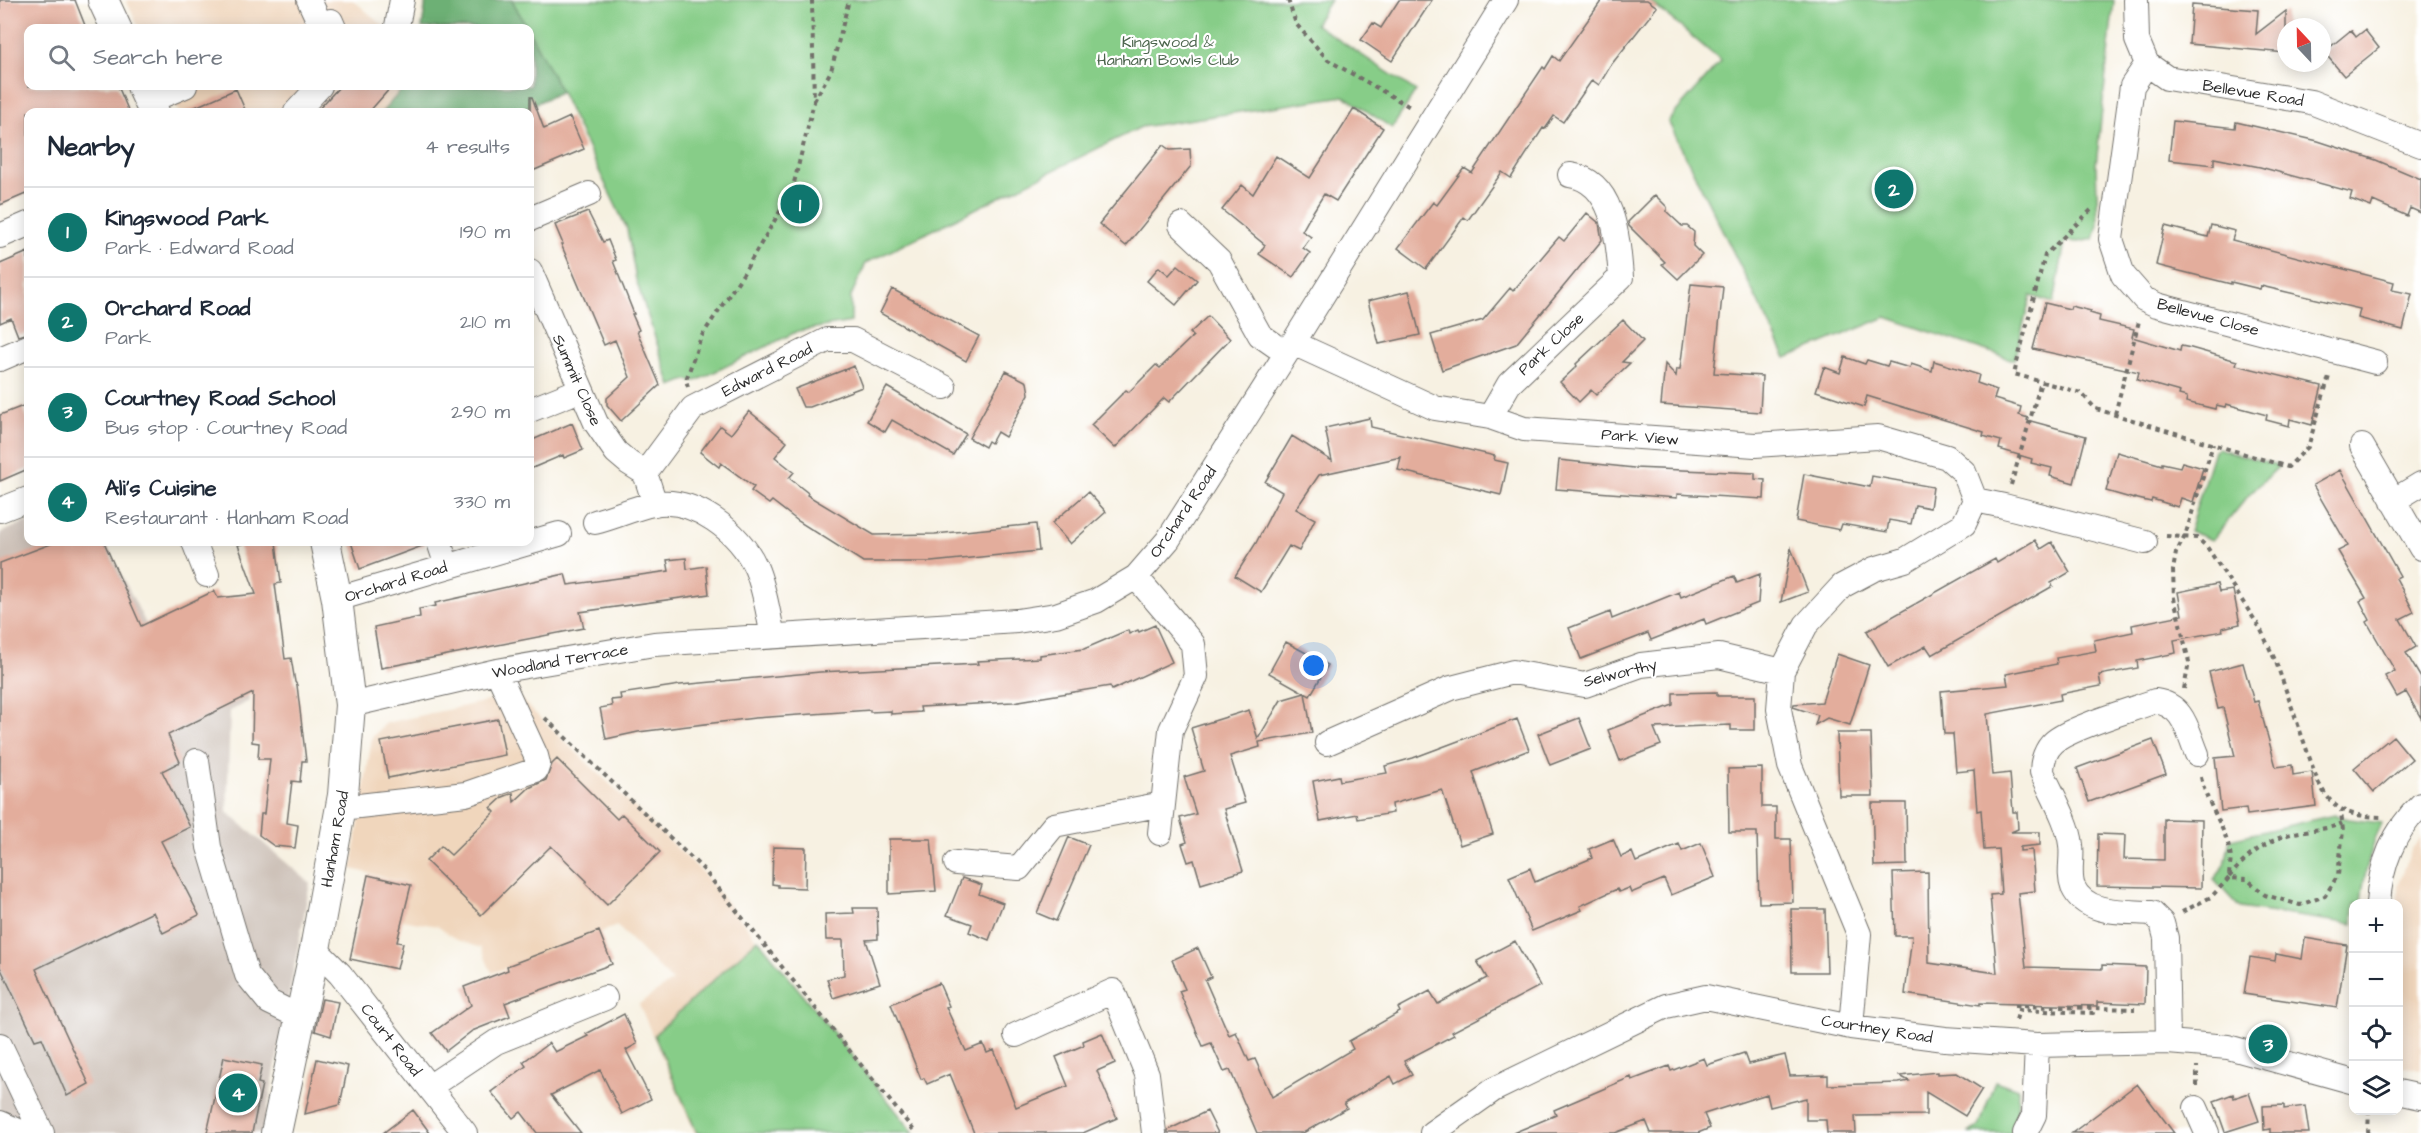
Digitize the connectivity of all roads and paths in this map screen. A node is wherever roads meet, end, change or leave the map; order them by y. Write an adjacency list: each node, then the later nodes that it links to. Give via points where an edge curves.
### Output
1 (103, 0): 9 (main road)
2 (309, 0): 10 (street)
3 (402, 0): 11 (street)
4 (812, 0): 16 (path)
5 (849, 0): 16 (path, via 831,71)
6 (1288, 0): 17 (path, via 1296,24 1328,60)
7 (1506, 0): 30 (street, Orchard Road)
8 (2136, 0): 12 (street, via 2137,40)
9 (114, 24)
10 (321, 24)
11 (397, 24)
12 (2147, 64): 19 (street, Bellevue Road, via 2167,78 2311,102); 21 (street, Bellevue Close, via 2133,86)
13 (174, 90): 15 (street)
14 (316, 90): 18 (street)
15 (148, 100)
16 (814, 102): 39 (path, via 792,191 700,337 686,380)
17 (1401, 103)
18 (300, 108)
19 (2421, 146)
20 (1570, 175): 41 (street, Park Close, via 1589,182 1609,208 1621,277 1509,384)
21 (2119, 182): 28 (street, Bellevue Close, via 2111,239 2123,275); 35 (path, via 2044,255 2014,374)
22 (589, 194): 23 (street)
23 (534, 217)
24 (1181, 225): 30 (street, Park View, via 1219,261 1260,336)
25 (24, 226): 26 (street)
26 (0, 236)
27 (534, 292): 29 (street, Summit Close)
28 (2144, 299): 32 (street, Bellevue Close); 40 (path)
29 (538, 314): 37 (street, Summit Close)
30 (1290, 348): 41 (street, Park View, via 1435,408); 64 (street, Orchard Road, via 1168,540)
31 (24, 349): 33 (street)
32 (2337, 352): 34 (street, Bellevue Close); 42 (path, via 2308,447 2288,467)
33 (0, 360)
34 (2375, 362)
35 (2041, 382): 40 (path, via 2081,393 2093,407); 50 (path)
36 (944, 387): 39 (street, Edward Road, via 853,340 827,340)
37 (580, 390): 38 (street); 44 (street, Summit Close, via 604,438)
38 (534, 408)
39 (693, 408): 44 (street, Edward Road)
40 (2115, 414): 42 (path)
41 (1490, 417): 47 (street, Park View, via 1524,429 1755,445 1878,437 1947,457 1964,472)
42 (2213, 444): 54 (path)
43 (2362, 446): 48 (street)
44 (645, 473): 49 (street)
45 (2421, 484): 48 (street)
46 (24, 501): 51 (street)
47 (1975, 501): 50 (street); 68 (street, via 1964,525 1905,560 1874,569 1842,586 1806,625)
48 (2393, 501): 61 (street)
49 (655, 504): 52 (street); 66 (street, via 686,505 713,517 734,536 756,568)
50 (2004, 506): 56 (street)
51 (0, 510)
52 (596, 522)
53 (559, 534): 55 (street, Orchard Road)
54 (2185, 536): 56 (path, via 2163,536); 70 (path, via 2173,570 2174,598 2189,662); 77 (path, via 2197,538 2207,547 2260,628 2318,782)
55 (534, 541)
56 (2145, 542)
57 (196, 546): 63 (street)
58 (326, 546): 65 (main road, Hanham Road)
59 (440, 546): 62 (street)
60 (517, 546): 62 (street, Orchard Road)
61 (2421, 548)
62 (447, 566): 65 (street, Orchard Road)
63 (207, 575)
64 (1136, 577): 66 (street, Orchard Road, via 1096,601 1056,615 1017,621); 75 (street, via 1193,644 1196,676 1171,730)
65 (337, 599): 69 (main road, Hanham Road)
66 (773, 636): 67 (street, Woodland Terrace, via 654,644)
67 (497, 671): 69 (street, Woodland Terrace); 76 (street, via 536,756 536,770 466,794)
68 (1782, 671): 72 (street, Selworthy, via 1719,656 1641,665 1585,685 1513,672 1451,688); 92 (street, via 1779,709 1790,765 1860,934)
69 (350, 705): 76 (main road, Hanham Road)
70 (2180, 712): 73 (street); 84 (street, via 2168,703 2156,701 2069,733 2053,742 2042,761 2042,772 2072,845 2073,887 2081,898 2090,906 2103,909 2152,913)
71 (540, 713): 109 (path, via 703,869)
72 (1327, 743)
73 (2197, 754): 82 (path, via 2204,791 2223,828 2231,855)
74 (197, 761): 91 (street, via 209,846 247,975 269,1002)
75 (1163, 804): 80 (street); 81 (street, via 1054,825 1019,868)
76 (341, 808): 85 (main road, Hanham Road)
77 (2341, 811): 78 (path, via 2364,816); 79 (path)
78 (2414, 812): 83 (street, via 2394,840)
79 (2342, 823): 82 (path, via 2270,840 2245,857); 82 (path, via 2338,875 2325,896 2301,905 2265,895 2247,879)
80 (1160, 833)
81 (956, 863)
82 (2229, 878): 84 (path, via 2211,897)
83 (2378, 899)
84 (2162, 923): 94 (street, via 2166,938)
85 (315, 949): 91 (main road, Hanham Road); 99 (street, Court Road, via 340,974)
86 (605, 998): 99 (street, via 496,1042)
87 (2014, 1006): 88 (path)
88 (2094, 1008): 89 (path); 90 (path, via 2093,1013)
89 (2135, 1008)
90 (2019, 1010)
91 (300, 1017): 107 (main road, Hanham Road)
92 (1851, 1027): 96 (street, Courtney Road); 111 (street, Courtney Road, via 1706,997 1666,1006 1493,1090)
93 (1016, 1035): 110 (street, via 1113,991 1147,1074)
94 (2168, 1042): 96 (street, Courtney Road); 97 (street, Courtney Road)
95 (0, 1045): 106 (street)
96 (2037, 1045): 112 (street, via 2034,1116)
97 (2198, 1045): 98 (street, Courtney Road, via 2228,1047); 102 (path)
98 (2349, 1081)
99 (429, 1087): 108 (street, Court Road)
100 (2403, 1093): 101 (street)
101 (2421, 1096)
102 (2196, 1108): 113 (street)
103 (2369, 1115): 114 (path)
104 (0, 1123): 105 (street)
105 (23, 1133)
106 (42, 1133)
107 (276, 1133)
108 (465, 1133)
109 (916, 1133)
110 (1154, 1133)
111 (1432, 1133)
112 (2025, 1133)
113 (2207, 1133)
114 (2368, 1133)

